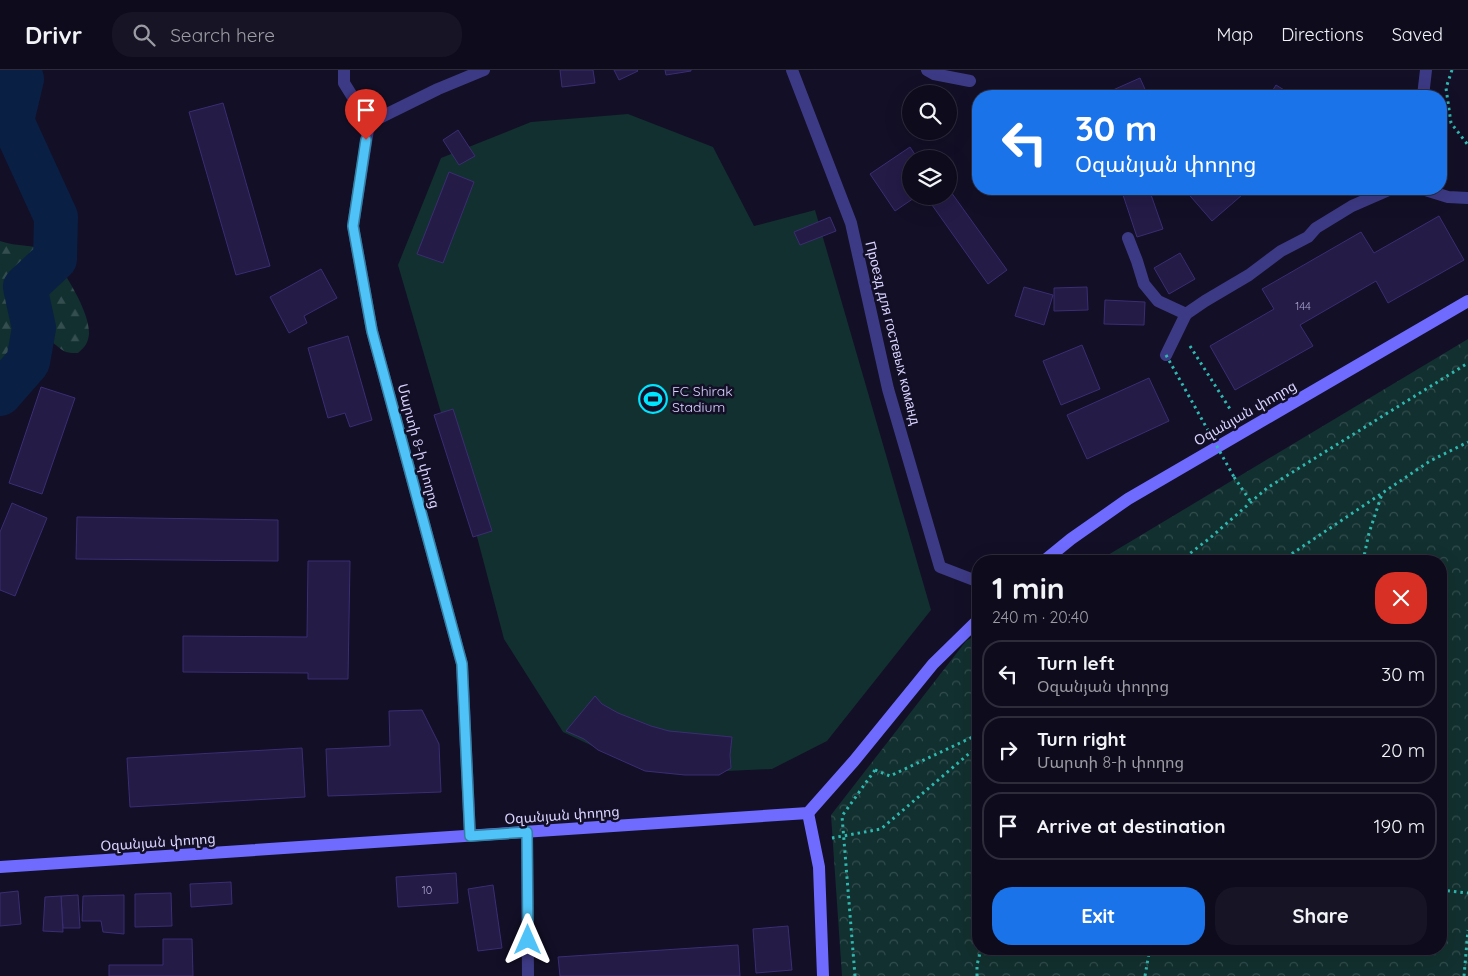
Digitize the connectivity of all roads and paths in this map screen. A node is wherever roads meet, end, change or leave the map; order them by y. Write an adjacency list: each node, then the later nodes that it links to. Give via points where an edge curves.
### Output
1 (344, 70): 11 (street, via 344,83)
2 (484, 70): 11 (street, via 438,88)
3 (792, 70): 32 (street, Проезд для гостевых команд, via 851,223 888,389 940,567)
4 (927, 70): 7 (street)
5 (1426, 70): 8 (street)
6 (1452, 70): 9 (path)
7 (970, 81)
8 (1424, 90)
9 (1446, 90)
10 (1447, 95): 12 (path, via 1451,123)
11 (369, 123): 40 (street, Մարտի 8-ի փողոց, via 353,226 372,331 462,664)
12 (1468, 145)
13 (1378, 195): 20 (street, via 1316,228 1308,237)
14 (1439, 195): 16 (street)
15 (1444, 195): 16 (street)
16 (1448, 198): 17 (street)
17 (1468, 198)
18 (1128, 238): 20 (street, via 1144,284 1158,301)
19 (1468, 301): 28 (main road, Օզանյան փողոց, via 1128,499)
20 (1186, 314): 21 (street)
21 (1179, 329): 22 (street); 24 (path)
22 (1166, 355): 27 (path, bridge)
23 (1468, 363): 27 (path, via 1267,488)
24 (1230, 409)
25 (1468, 442): 26 (path, via 1430,461)
26 (1382, 493): 30 (path); 31 (path)
27 (1251, 502): 29 (path)
28 (1051, 555)
29 (1188, 555)
30 (1290, 555)
31 (1364, 555)
32 (972, 579)
33 (972, 626): 38 (main road, via 933,664)
34 (972, 737): 37 (path)
35 (972, 751): 41 (path, via 881,829)
36 (875, 770): 41 (path, via 842,816)
37 (890, 776)
38 (808, 813): 39 (main road, Օզանյան փողոց); 42 (main road)
39 (527, 832): 40 (main road, Օզանյան փողոց); 49 (street)
40 (470, 836): 43 (main road, Օզանյան փողոց)
41 (844, 836): 42 (path); 51 (path)
42 (814, 842): 50 (main road, via 819,867)
43 (0, 867)
44 (1447, 891): 45 (path)
45 (1468, 893)
46 (1468, 930): 54 (path)
47 (979, 955): 52 (path)
48 (1149, 955): 53 (path)
49 (528, 976)
50 (822, 976)
51 (855, 976)
52 (977, 976)
53 (1145, 976)
54 (1464, 976)

